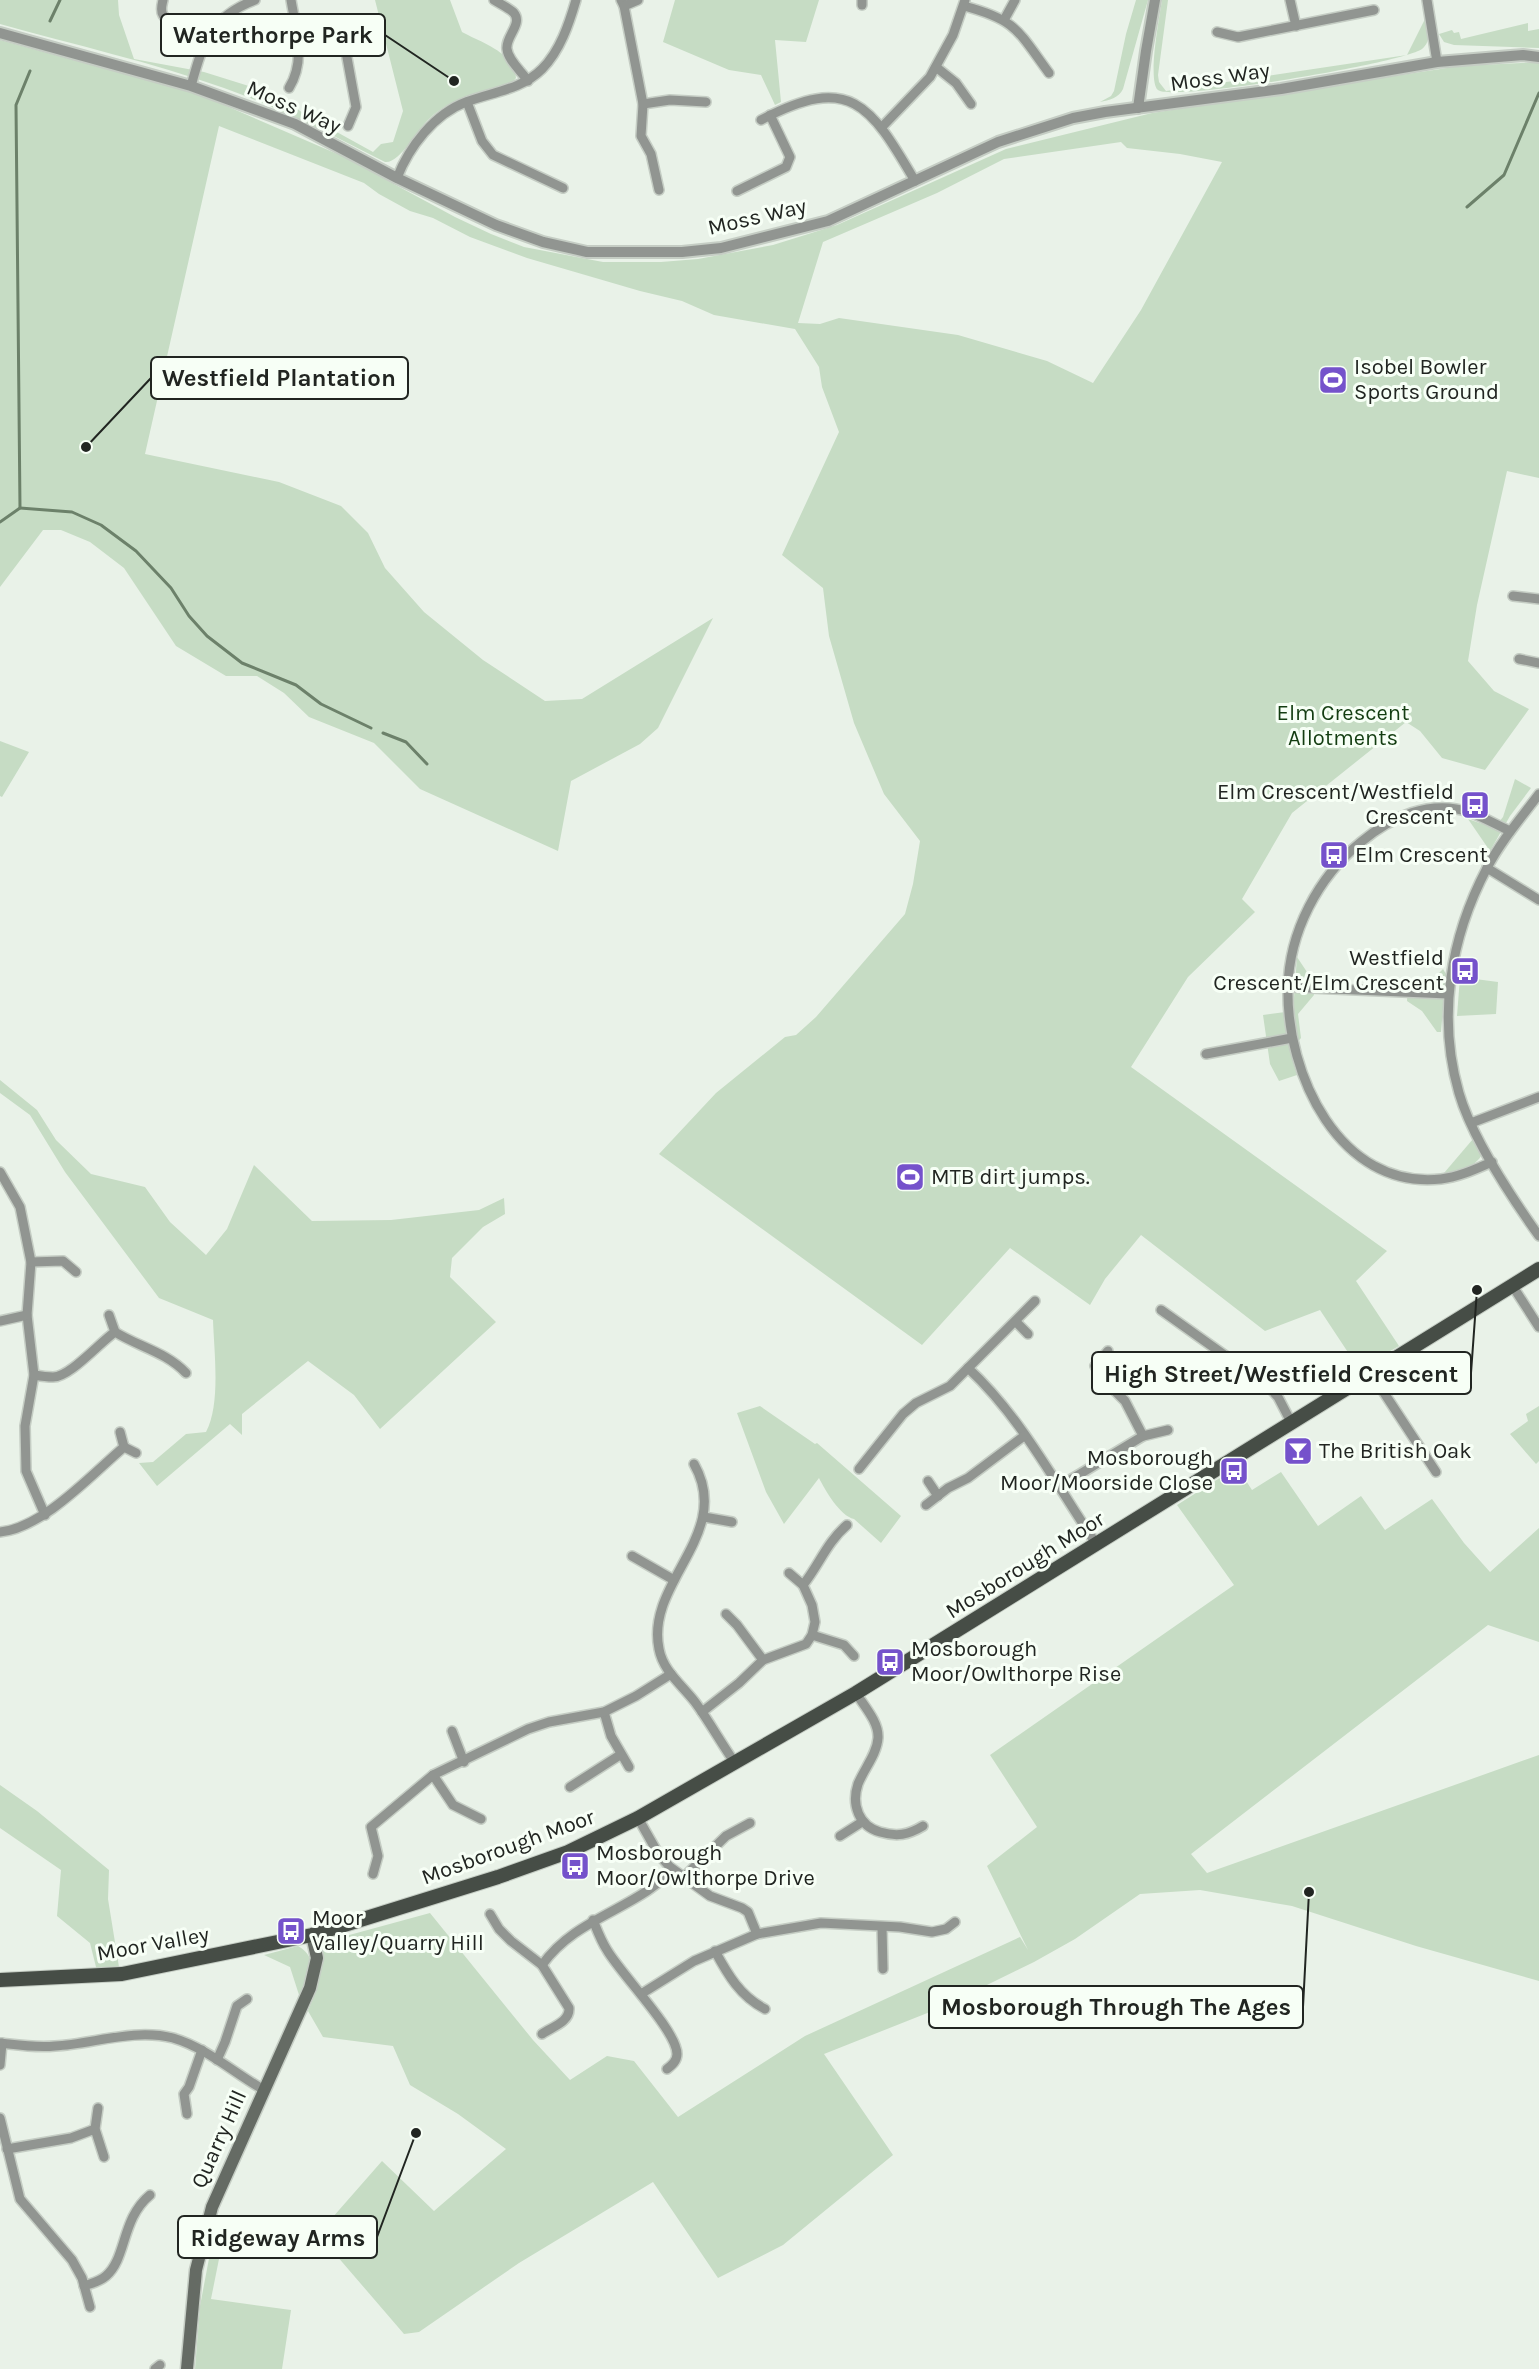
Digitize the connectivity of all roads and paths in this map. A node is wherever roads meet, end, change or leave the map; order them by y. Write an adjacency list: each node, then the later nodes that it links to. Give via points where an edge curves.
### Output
1 (163, 0): 18 (street, via 164,17)
2 (255, 0): 18 (street, via 235,8)
3 (291, 0): 19 (street)
4 (494, 0): 24 (street, via 516,16 507,50)
5 (576, 0): 24 (street, via 550,60)
6 (638, 0): 11 (street)
7 (1015, 0): 14 (street)
8 (1155, 0): 31 (street)
9 (1290, 0): 15 (street)
10 (1427, 0): 21 (street)
11 (622, 3): 29 (street)
12 (965, 3): 14 (street); 22 (street)
13 (1374, 10): 15 (street)
14 (1004, 20): 23 (street, via 1019,32)
15 (1296, 26): 16 (street, via 1238,37)
16 (1217, 32)
17 (0, 33): 25 (street, Moss Way)
18 (208, 35): 25 (street)
19 (298, 43): 26 (street, via 299,66); 34 (street, via 331,40 346,52 356,107)
20 (1539, 57): 21 (street, Moss Way)
21 (1437, 62): 31 (street, Moss Way)
22 (936, 67): 30 (street, via 956,83); 35 (street, via 922,88)
23 (1048, 73)
24 (528, 81): 27 (street)
25 (191, 86): 36 (street, Moss Way, via 295,124)
26 (289, 88)
27 (467, 102): 36 (street, via 434,121); 38 (street, via 482,141 493,155)
28 (706, 102): 29 (street, via 670,100)
29 (643, 104): 39 (street, via 641,136 651,154)
30 (971, 104)
31 (1138, 108): 37 (street, Moss Way, via 1072,118 1043,127 998,142)
32 (770, 115): 33 (street); 35 (street, via 806,99 829,97 862,108); 40 (street, via 790,157 789,163)
33 (761, 120)
34 (348, 126)
35 (882, 127): 37 (street)
36 (397, 178): 37 (street, Moss Way, via 496,225 543,242 587,252 633,253 721,248 767,237 828,220)
37 (915, 181)
38 (563, 188)
39 (659, 190)
40 (737, 191)
41 (1513, 596): 42 (street)
42 (1539, 599)
43 (1519, 659): 44 (street)
44 (1539, 663)
45 (1539, 794): 46 (street)
46 (1510, 831): 47 (street); 49 (street, via 1467,812 1442,808 1411,812 1370,834 1342,858 1313,898 1297,938)
47 (1486, 868): 48 (street); 50 (street, via 1460,932)
48 (1539, 900)
49 (1288, 987): 50 (street); 51 (street)
50 (1448, 994): 54 (street, via 1453,1064)
51 (1292, 1038): 52 (street); 55 (street, via 1308,1090 1319,1110 1351,1150 1378,1168 1406,1178 1441,1179)
52 (1206, 1054)
53 (1539, 1097): 54 (street)
54 (1471, 1123): 55 (street)
55 (1492, 1162): 57 (street)
56 (0, 1172): 58 (street, via 20,1207)
57 (1539, 1236)
58 (31, 1262): 60 (street, via 63,1261); 64 (street)
59 (1539, 1269): 61 (main road, Mosborough Moor)
60 (76, 1272)
61 (1512, 1285): 68 (street); 74 (main road, Mosborough Moor)
62 (1035, 1301): 67 (street)
63 (1161, 1310): 76 (street, via 1268,1386)
64 (27, 1315): 66 (street); 75 (street)
65 (109, 1315): 69 (street)
66 (0, 1321)
67 (1016, 1322): 70 (street); 72 (street)
68 (1539, 1327)
69 (115, 1332): 73 (street, via 156,1351); 75 (street, via 72,1371 56,1378)
70 (1028, 1334)
71 (1108, 1351): 80 (street, via 1095,1366 1125,1401)
72 (968, 1368): 79 (street, via 1001,1401); 84 (street, via 950,1386 903,1414)
73 (186, 1373)
74 (1371, 1373): 76 (main road, Mosborough Moor); 85 (street)
75 (34, 1375): 90 (street, via 25,1426 26,1471)
76 (1291, 1422): 95 (main road, Mosborough Moor)
77 (1168, 1430): 80 (street)
78 (120, 1432): 81 (street)
79 (1024, 1436): 87 (street); 88 (street)
80 (1143, 1436): 87 (street)
81 (124, 1447): 82 (street); 90 (street)
82 (136, 1453)
83 (694, 1464): 91 (street, via 702,1483)
84 (859, 1469)
85 (1436, 1472)
86 (928, 1481): 88 (street)
87 (1060, 1486): 95 (street)
88 (938, 1496): 89 (street)
89 (926, 1504)
90 (45, 1515): 94 (street)
91 (704, 1517): 92 (street); 98 (street)
92 (732, 1522)
93 (847, 1525): 99 (street, via 834,1536)
94 (0, 1532)
95 (1097, 1545): 105 (main road, Mosborough Moor)
96 (632, 1556): 98 (street)
97 (789, 1573): 99 (street)
98 (674, 1580): 104 (street, via 659,1614 657,1635 659,1652)
99 (803, 1585): 101 (street, via 812,1605)
100 (726, 1614): 103 (street)
101 (812, 1635): 102 (street, via 844,1645); 103 (street, via 806,1644)
102 (854, 1656)
103 (764, 1660): 107 (street)
104 (671, 1674): 106 (street); 107 (street)
105 (856, 1693): 111 (main road, Mosborough Moor); 117 (street, via 877,1728 878,1739 857,1787)
106 (604, 1712): 109 (street); 110 (street, via 549,1722)
107 (702, 1712): 111 (street)
108 (452, 1731): 110 (street)
109 (620, 1755): 112 (street); 114 (street)
110 (464, 1762): 113 (street)
111 (735, 1763): 115 (main road, Mosborough Moor)
112 (628, 1767)
113 (433, 1775): 116 (street, via 453,1805); 122 (street, via 371,1827 378,1856)
114 (570, 1787)
115 (638, 1818): 121 (street); 129 (main road, Mosborough Moor, via 558,1855)
116 (481, 1819)
117 (862, 1822): 119 (street, via 871,1830 894,1836 911,1834); 120 (street)
118 (750, 1823): 123 (street, via 726,1836)
119 (923, 1826)
120 (840, 1836)
121 (673, 1871): 123 (street); 125 (street, via 647,1891)
122 (373, 1874)
123 (683, 1878): 128 (street, via 710,1896 748,1912)
124 (490, 1914): 131 (street, via 511,1941)
125 (593, 1920): 131 (street, via 564,1940); 134 (street, via 607,1952)
126 (955, 1922): 127 (street, via 932,1932)
127 (882, 1927): 128 (street, via 820,1923); 132 (street)
128 (758, 1934): 130 (street)
129 (312, 1935): 133 (main road, Moor Valley, via 122,1974); 143 (main road, Quarry Hill, via 317,1958 315,1972)
130 (715, 1951): 134 (street); 136 (street, via 732,1982)
131 (542, 1965): 137 (street, via 570,2011 565,2020)
132 (883, 1969)
133 (0, 1980)
134 (641, 1994): 142 (street, via 678,2052)
135 (247, 1999): 140 (street, via 237,2006)
136 (765, 2009)
137 (542, 2034)
138 (1, 2043): 139 (street, via 55,2046 156,2036); 141 (street)
139 (202, 2050): 140 (street); 145 (street, via 184,2094)
140 (218, 2060): 143 (street)
141 (0, 2065)
142 (667, 2069)
143 (264, 2090): 153 (main road, Quarry Hill, via 206,2227 196,2270)
144 (98, 2108): 147 (street)
145 (187, 2114)
146 (0, 2118): 148 (street)
147 (95, 2129): 148 (street, via 70,2138); 149 (street)
148 (7, 2149): 151 (street, via 20,2199 72,2260)
149 (104, 2157)
150 (150, 2195): 151 (street, via 129,2223 110,2272)
151 (84, 2286): 152 (street)
152 (90, 2307)
153 (187, 2369)

